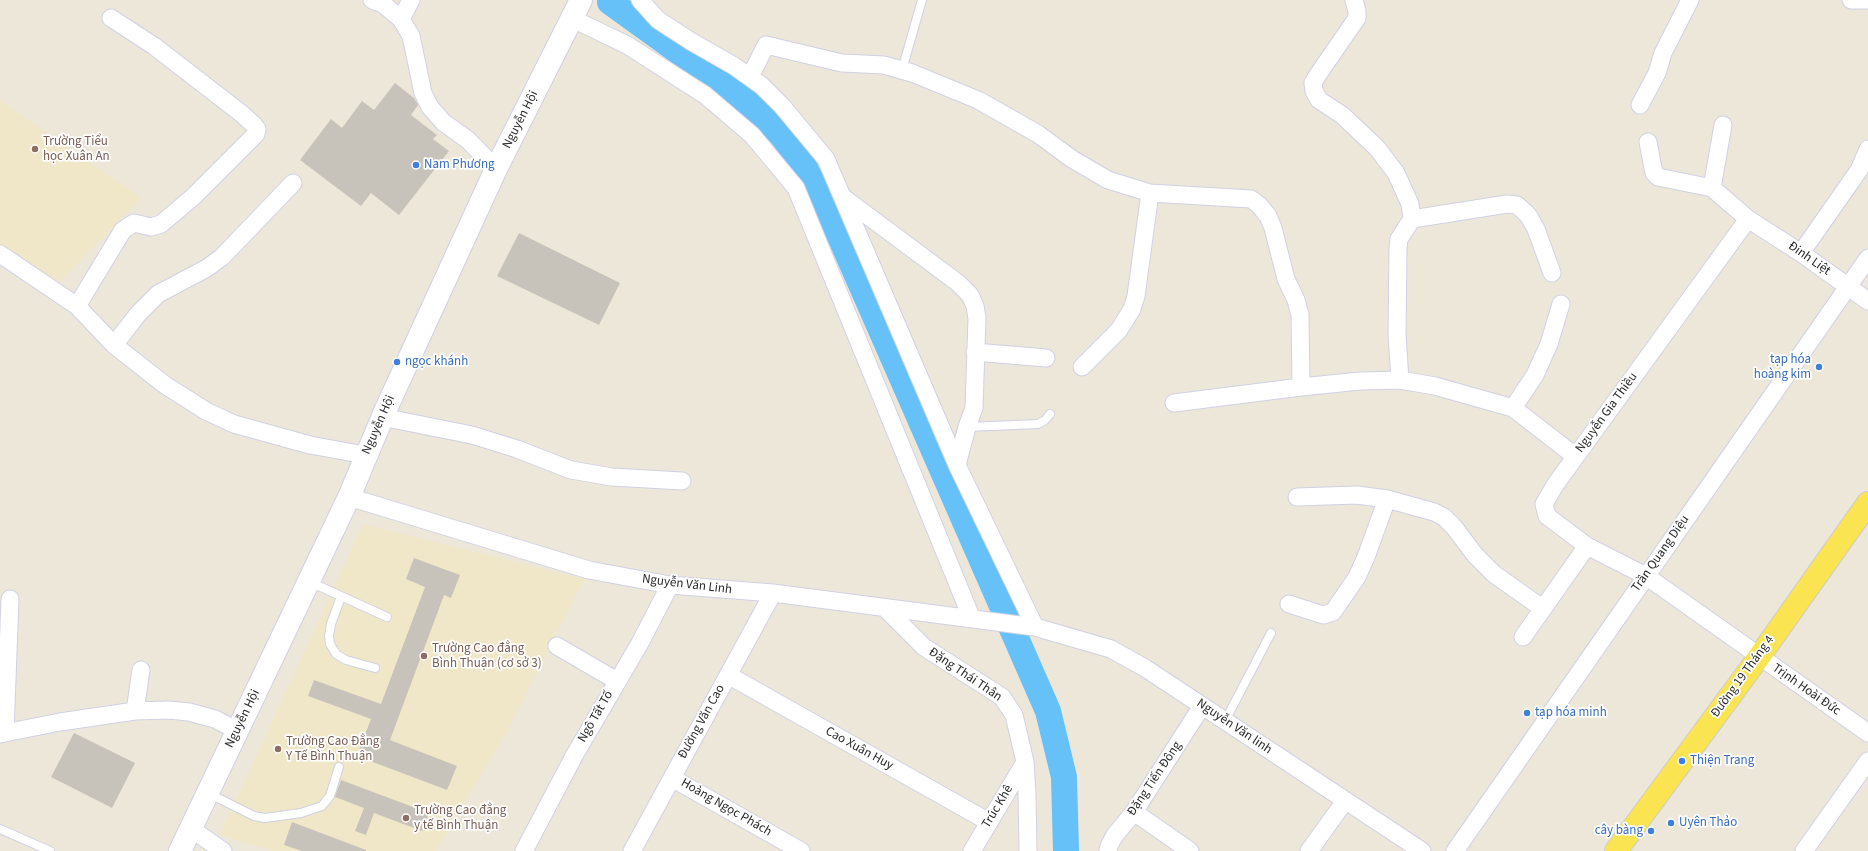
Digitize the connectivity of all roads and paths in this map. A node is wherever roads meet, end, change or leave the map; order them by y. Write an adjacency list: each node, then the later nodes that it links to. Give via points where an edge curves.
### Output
1 (372, 0): 11 (street, via 383,4)
2 (411, 0): 11 (street)
3 (640, 0): 13 (street, via 658,20)
4 (922, 0): 12 (lane)
5 (1354, 0): 23 (street, via 1358,11 1357,18 1317,76 1313,83 1314,91 1320,100 1342,115 1386,159 1403,186 1410,204)
6 (1690, 0): 14 (street)
7 (1851, 0): 8 (street)
8 (1868, 0)
9 (577, 10): 18 (street, Nguyễn Hội); 63 (street, via 705,96 752,135 796,188)
10 (111, 18): 32 (street, via 154,46 242,114 257,129 256,134 193,197 161,224 151,227 134,223 123,230)
11 (401, 19): 18 (street, via 410,36 423,93 430,107 443,122 468,140)
12 (902, 70): 13 (street, via 884,65 842,63 766,45); 21 (street, via 978,100 1012,118 1108,180)
13 (750, 77): 22 (street, via 782,106 826,159)
14 (1640, 106)
15 (1723, 125): 20 (street)
16 (1648, 142): 20 (street, via 1654,173 1658,177)
17 (1868, 149): 25 (street, via 1859,170)
18 (496, 169): 42 (street, Nguyễn Hội)
19 (293, 183): 33 (street, via 222,257 207,268 158,294 138,314)
20 (1712, 188): 24 (street, Đinh Liệt)
21 (1150, 193): 36 (street, via 1132,309 1119,330); 38 (street, via 1251,199 1268,216 1274,228 1284,273 1300,315)
22 (842, 197): 34 (street, via 958,283 970,296 977,318); 46 (street)
23 (1412, 219): 28 (street, via 1507,204 1517,205 1528,215 1536,229); 37 (street, via 1399,239 1398,249 1397,334)
24 (1748, 219): 25 (street, Đinh Liệt); 45 (street, Nguyễn Gia Thiều)
25 (1801, 253): 29 (street, Đinh Liệt)
26 (0, 254): 32 (street)
27 (1868, 258): 29 (street, Trần Quang Diệu)
28 (1552, 273)
29 (1848, 286): 30 (street, Đinh Liệt); 53 (street, Trần Quang Diệu)
30 (1868, 301)
31 (1561, 304): 40 (street, via 1549,344 1535,375)
32 (77, 306): 33 (street)
33 (114, 345): 44 (street, via 164,385 234,424 310,445)
34 (975, 352): 35 (street); 43 (street, via 974,408)
35 (1046, 358)
36 (1082, 367)
37 (1400, 380): 38 (street); 40 (street, via 1435,386)
38 (1301, 387): 39 (street)
39 (1174, 403)
40 (1513, 408): 45 (street)
41 (1050, 414): 43 (lane, via 1038,424)
42 (382, 417): 44 (street, Nguyễn Hội); 47 (street, via 472,435 571,470 612,477)
43 (967, 427): 46 (street)
44 (365, 454): 48 (street, Nguyễn Hội)
45 (1575, 456): 52 (street, Nguyễn Gia Thiều, via 1544,504 1547,516)
46 (957, 466): 64 (street)
47 (682, 481)
48 (349, 497): 54 (street, Nguyễn Hội); 55 (street, Nguyễn Văn Linh, via 589,570)
49 (1297, 497): 50 (street, via 1356,495)
50 (1387, 499): 59 (street, via 1366,557 1333,612 1323,615); 61 (street, via 1444,517 1494,574)
51 (1868, 502): 68 (main road, Đường 19 Tháng 4)
52 (1587, 546): 53 (street, Nguyễn Gia Thiều); 61 (street)
53 (1646, 576): 68 (street, Trịnh Hoài Đức); 101 (street, Trần Quang Diệu)
54 (309, 582): 57 (lane); 76 (street, Nguyễn Hội)
55 (670, 585): 56 (street, Nguyễn Văn Linh); 72 (street, Ngô Tất Tố)
56 (773, 593): 60 (street, Nguyễn Văn Linh); 71 (street, Đường Văn Cao)
57 (341, 597): 62 (lane); 69 (lane, via 331,624 330,644 336,654 346,660)
58 (10, 599): 77 (street)
59 (1289, 604)
60 (885, 608): 63 (street, Nguyễn Văn Linh); 79 (street, Đặng Thái Thân, via 924,647 1002,697 1014,715)
61 (1542, 608): 66 (street)
62 (387, 617)
63 (972, 619): 64 (street, Nguyễn Văn Linh)
64 (1035, 627): 73 (street, Nguyễn Văn linh, via 1110,649 1145,668)
65 (1271, 633): 75 (lane)
66 (1523, 637)
67 (557, 646): 72 (street)
68 (1758, 657): 78 (street, Trịnh Hoài Đức); 102 (main road, Đường 19 Tháng 4)
69 (375, 668)
70 (141, 670): 74 (street)
71 (728, 676): 82 (street, Đường Văn Cao); 86 (street, Cao Xuân Huy)
72 (617, 681): 92 (street, Ngô Tất Tố)
73 (1202, 706): 75 (street, Nguyễn Văn linh); 85 (street, Đặng Tiến Đông)
74 (135, 711): 76 (street, via 189,712 215,719); 77 (street)
75 (1225, 721): 84 (street, Nguyễn Văn linh)
76 (238, 731): 83 (street, Nguyễn Hội)
77 (3, 733)
78 (1868, 733)
79 (1025, 762): 86 (street, Trúc Khê); 96 (street, Đặng Thái Thân)
80 (1868, 762): 103 (street)
81 (339, 767): 83 (lane, via 330,796 322,806 301,813 265,818 254,816)
82 (672, 778): 93 (street, Đường Văn Cao); 94 (street, Hoàng Ngọc Phách)
83 (208, 793): 87 (street, Nguyễn Hội)
84 (1345, 801): 99 (street); 100 (street, Nguyễn Văn linh)
85 (1134, 812): 97 (street, Đặng Tiến Đông, via 1115,835); 98 (street)
86 (989, 822): 95 (street, Trúc Khê)
87 (190, 828): 90 (street, Nguyễn Hội); 91 (street)
88 (0, 829): 89 (lane)
89 (50, 851)
90 (180, 851)
91 (223, 851)
92 (524, 851)
93 (632, 851)
94 (801, 851)
95 (972, 851)
96 (1028, 851)
97 (1108, 851)
98 (1190, 851)
99 (1309, 851)
100 (1422, 851)
101 (1455, 851)
102 (1616, 851)
103 (1804, 851)

